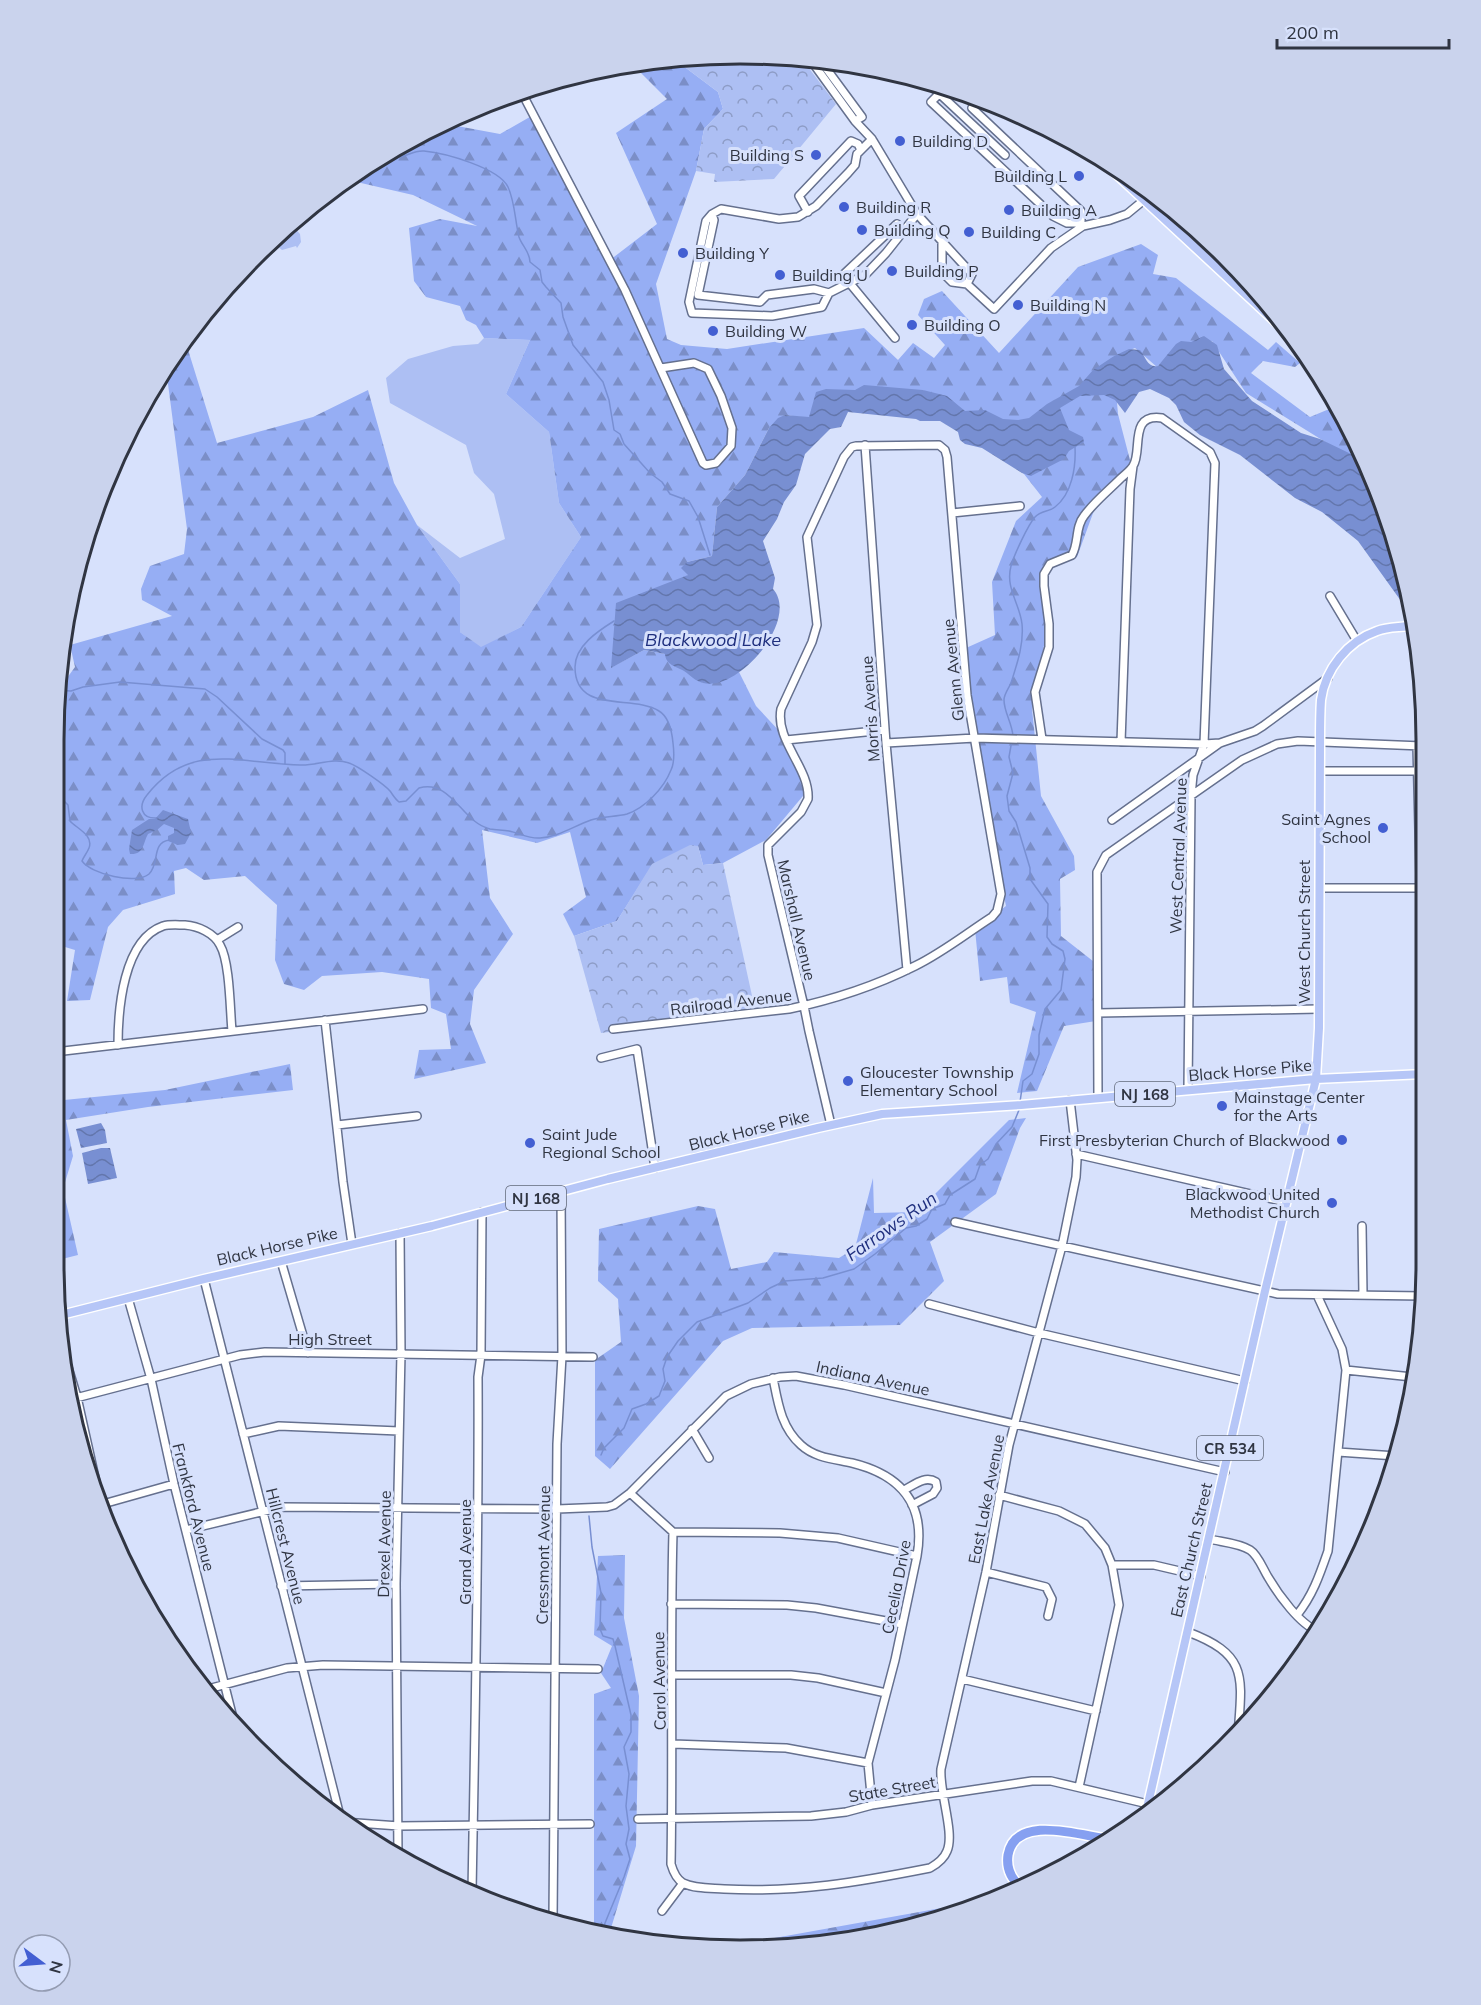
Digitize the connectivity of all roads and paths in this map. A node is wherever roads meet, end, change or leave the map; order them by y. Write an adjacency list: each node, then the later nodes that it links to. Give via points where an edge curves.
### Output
1 (817, 69): 7 (street)
2 (827, 70): 7 (street, via 862,117)
3 (938, 94): 12 (street, via 931,102)
4 (942, 95): 11 (street)
5 (525, 99): 26 (street, via 606,251)
6 (972, 108): 9 (street)
7 (855, 121): 8 (street)
8 (872, 139): 10 (street); 17 (street)
9 (1013, 146): 11 (street); 18 (street, via 1081,211)
10 (861, 150): 15 (street, via 855,165); 15 (street, via 851,141 799,196)
11 (1005, 155): 12 (street)
12 (997, 165): 18 (street, via 1053,216 1067,224)
13 (1136, 193): 14 (main road)
14 (1144, 200): 18 (street, via 1126,214); 21 (main road)
15 (808, 212): 16 (street, via 791,219 721,209)
16 (711, 214): 24 (street, via 714,220 698,295 760,302 767,295 814,289); 24 (street, via 706,221 689,302 693,314 772,315 822,307)
17 (917, 214): 19 (street); 20 (street)
18 (1082, 224): 23 (street, via 1051,248 994,309)
19 (902, 231): 22 (street, via 886,253); 22 (street, via 897,224 843,275)
20 (942, 242): 23 (street, via 972,274); 23 (street, via 942,272 952,282)
21 (1236, 281)
22 (849, 284): 24 (street); 25 (street)
23 (967, 284)
24 (829, 293)
25 (896, 338)
26 (661, 368): 26 (street, via 703,463 716,463 731,446 732,428 708,369 694,363)
27 (865, 445): 30 (street, Glenn Avenue, via 942,447 947,457); 35 (street, Morris Avenue); 38 (street, Marshall Avenue, via 852,447 844,457 807,537 817,626 779,719)
28 (1134, 466): 37 (street, via 1084,516 1072,555 1050,564 1045,571 1049,647 1035,692); 39 (street); 43 (street, West Central Avenue, via 1140,429 1154,418 1167,420 1213,455)
29 (1020, 506): 30 (street)
30 (952, 513): 36 (street, Glenn Avenue, via 967,695)
31 (1330, 596): 33 (street)
32 (1407, 626): 33 (main road, West Church Street / CR 534, via 1376,631)
33 (1357, 641): 34 (main road, West Church Street / CR 534, via 1338,659)
34 (1328, 678): 41 (street, via 1255,731); 42 (main road, West Church Street / CR 534, via 1321,702)
35 (885, 730): 38 (street); 40 (street, Morris Avenue)
36 (975, 738): 37 (street); 40 (street); 52 (street, Glenn Avenue)
37 (1042, 739): 39 (street)
38 (786, 740): 56 (street, Marshall Avenue, via 805,782 808,800 767,850)
39 (1121, 741): 43 (street)
40 (886, 743): 55 (street, Morris Avenue)
41 (1220, 743): 43 (street); 45 (street)
42 (1320, 743): 44 (street); 46 (main road, West Church Street / CR 534); 48 (street, via 1278,744 1242,760)
43 (1204, 744): 45 (street, West Central Avenue)
44 (1416, 746)
45 (1198, 758): 48 (street, West Central Avenue); 49 (street)
46 (1320, 771): 47 (street); 50 (main road, West Church Street / CR 534)
47 (1416, 771)
48 (1191, 796): 59 (street, West Central Avenue); 60 (street, via 1111,852 1100,865)
49 (1112, 820)
50 (1319, 888): 51 (street); 58 (main road, West Church Street / CR 534)
51 (1416, 888)
52 (1000, 901): 55 (street, Railroad Avenue, via 992,917)
53 (238, 927): 54 (street)
54 (216, 940): 63 (street, via 224,956); 64 (street, via 189,925 172,925 152,932 137,950 125,978 118,1011)
55 (907, 970): 56 (street, Railroad Avenue, via 871,987)
56 (804, 1006): 62 (street, Railroad Avenue); 74 (street, Marshall Avenue)
57 (423, 1009): 61 (street)
58 (1319, 1009): 59 (street); 68 (main road, West Church Street / CR 534)
59 (1188, 1011): 60 (street); 69 (street, West Central Avenue)
60 (1098, 1013): 70 (street)
61 (325, 1020): 63 (street); 73 (street)
62 (614, 1029)
63 (232, 1031): 64 (street)
64 (118, 1045): 65 (street)
65 (65, 1051)
66 (601, 1058): 76 (street, via 637,1049)
67 (1416, 1074): 68 (main road, Black Horse Pike / NJ 168)
68 (1316, 1079): 69 (main road, Black Horse Pike / NJ 168); 78 (main road, East Church Street / CR 534)
69 (1188, 1090): 70 (main road, Black Horse Pike / NJ 168)
70 (1098, 1098): 71 (main road, Black Horse Pike / NJ 168)
71 (1070, 1100): 74 (main road, Black Horse Pike / NJ 168, via 882,1114); 75 (street, East Lake Avenue)
72 (417, 1116): 73 (street)
73 (336, 1125): 83 (street)
74 (831, 1125): 76 (main road, Black Horse Pike / NJ 168)
75 (1076, 1154): 78 (street); 84 (street, East Lake Avenue, via 1076,1177)
76 (655, 1168): 77 (main road, Black Horse Pike / NJ 168)
77 (561, 1191): 79 (main road, Black Horse Pike / NJ 168); 98 (street, Cressmont Avenue)
78 (1286, 1202): 87 (main road, East Church Street / CR 534)
79 (482, 1212): 82 (main road, Black Horse Pike / NJ 168); 97 (street, Grand Avenue)
80 (955, 1222): 84 (street)
81 (1362, 1226): 89 (street)
82 (400, 1233): 83 (main road, Black Horse Pike / NJ 168); 96 (street, Drexel Avenue)
83 (352, 1244): 85 (main road, Black Horse Pike / NJ 168)
84 (1062, 1246): 87 (street); 94 (street, East Lake Avenue)
85 (281, 1261): 86 (main road, Black Horse Pike / NJ 168); 95 (street)
86 (204, 1279): 91 (main road, Black Horse Pike / NJ 168); 100 (street, Hillcrest Avenue)
87 (1265, 1292): 88 (street); 105 (main road, East Church Street / CR 534)
88 (1317, 1295): 89 (street); 101 (street, via 1342,1349)
89 (1363, 1295): 90 (street)
90 (1415, 1296)
91 (128, 1298): 93 (main road, Black Horse Pike / NJ 168); 103 (street, Frankford Avenue)
92 (929, 1304): 94 (street)
93 (66, 1314)
94 (1039, 1333): 105 (street); 107 (street, East Lake Avenue)
95 (308, 1353): 96 (street, High Street); 100 (street, High Street, via 265,1352)
96 (401, 1353): 97 (street, High Street); 109 (street, Drexel Avenue)
97 (481, 1355): 98 (street, High Street); 122 (street, Grand Avenue)
98 (562, 1356): 99 (street, High Street); 123 (street, Cressmont Avenue)
99 (593, 1357)
100 (224, 1359): 103 (street, High Street); 110 (street, Hillcrest Avenue)
101 (1346, 1370): 102 (street); 111 (street)
102 (1407, 1376)
103 (151, 1378): 106 (street, High Street); 115 (street, Frankford Avenue)
104 (773, 1378): 107 (street, Indiana Avenue, via 796,1376); 108 (street, Indiana Avenue, via 726,1396); 116 (street, Cecelia Drive, via 782,1418 800,1444 819,1455 879,1471)
105 (1245, 1381): 114 (main road, East Church Street / CR 534)
106 (77, 1397)
107 (1015, 1423): 114 (street, Indiana Avenue); 118 (street, East Lake Avenue)
108 (692, 1429): 113 (street); 117 (street, Indiana Avenue)
109 (399, 1431): 110 (street, via 279,1426); 121 (street, Drexel Avenue)
110 (243, 1434): 124 (street, Hillcrest Avenue)
111 (1338, 1452): 112 (street); 135 (street, via 1328,1551 1309,1600)
112 (1388, 1455)
113 (709, 1458)
114 (1225, 1472): 127 (main road, East Church Street / CR 534)
115 (174, 1485): 119 (street); 125 (street, Frankford Avenue)
116 (904, 1490): 120 (street, Cecelia Drive); 120 (street, via 924,1480 936,1482 933,1494)
117 (630, 1493): 123 (street, Indiana Avenue, via 607,1507); 126 (street)
118 (999, 1495): 129 (street, via 1059,1511 1085,1524 1105,1548); 130 (street, East Lake Avenue)
119 (108, 1503)
120 (912, 1505): 128 (street, Cecelia Drive, via 920,1528)
121 (398, 1507): 122 (street, Indiana Avenue); 124 (street, Indiana Avenue, via 302,1506); 132 (street, Drexel Avenue)
122 (479, 1508): 123 (street, Indiana Avenue); 142 (street, Grand Avenue)
123 (557, 1509): 143 (street, Cressmont Avenue)
124 (264, 1510): 125 (street, Indiana Avenue); 133 (street, Hillcrest Avenue)
125 (186, 1530): 147 (street, Frankford Avenue)
126 (673, 1532): 128 (street, via 838,1538); 134 (street, Carol Avenue)
127 (1209, 1539): 131 (main road, East Church Street / CR 534); 135 (street, via 1253,1552 1275,1589)
128 (917, 1556): 137 (street, Cecelia Drive)
129 (1112, 1565): 131 (street, via 1154,1565); 151 (street, via 1119,1605)
130 (986, 1572): 136 (street, via 1046,1587 1052,1599); 146 (street, East Lake Avenue)
131 (1201, 1576): 139 (main road, East Church Street / CR 534)
132 (396, 1584): 133 (street); 141 (street, Drexel Avenue)
133 (281, 1586): 140 (street, Hillcrest Avenue)
134 (671, 1604): 137 (street, via 787,1605); 145 (street, Carol Avenue)
135 (1297, 1615): 138 (street)
136 (1048, 1616)
137 (902, 1624): 149 (street, Cecelia Drive)
138 (1311, 1628)
139 (1188, 1632): 152 (street, via 1220,1646 1239,1672); 157 (main road, East Church Street / CR 534)
140 (302, 1666): 141 (street); 147 (street); 159 (street, Hillcrest Avenue)
141 (397, 1666): 142 (street); 165 (street, Drexel Avenue)
142 (475, 1668): 143 (street); 164 (street, Grand Avenue)
143 (555, 1669): 144 (street); 166 (street, Cressmont Avenue)
144 (598, 1669)
145 (672, 1675): 149 (street, via 791,1675); 153 (street, Carol Avenue)
146 (962, 1679): 151 (street); 156 (street, East Lake Avenue, via 941,1769)
147 (224, 1684): 148 (street); 150 (street, Frankford Avenue)
148 (213, 1687)
149 (886, 1693): 154 (street, Cecelia Drive)
150 (230, 1708)
151 (1096, 1711): 155 (street)
152 (1239, 1721)
153 (673, 1744): 154 (street, via 786,1748); 161 (street, Carol Avenue)
154 (867, 1763): 158 (street, Cecelia Drive)
155 (1079, 1787): 156 (street, State Street, via 1032,1781); 157 (street, State Street)
156 (942, 1794): 158 (street, State Street); 170 (street, East Lake Avenue, via 949,1839 947,1852 930,1868 787,1890 696,1887)
157 (1148, 1804)
158 (872, 1805): 161 (street, State Street, via 811,1816)
159 (339, 1808)
160 (638, 1819): 161 (street, State Street)
161 (672, 1819): 170 (street, Carol Avenue, via 671,1864)
162 (359, 1822): 165 (street)
163 (590, 1824): 166 (street)
164 (474, 1825): 165 (street); 166 (street); 171 (street, Grand Avenue)
165 (399, 1826): 168 (street, Drexel Avenue)
166 (554, 1826): 173 (street, Cressmont Avenue)
167 (1098, 1838): 169 (highway, via 1048,1830 1021,1834 1011,1845 1008,1860 1008,1869)
168 (398, 1848)
169 (1016, 1881)
170 (683, 1883): 172 (street)
171 (472, 1885)
172 (662, 1911)
173 (553, 1913)

